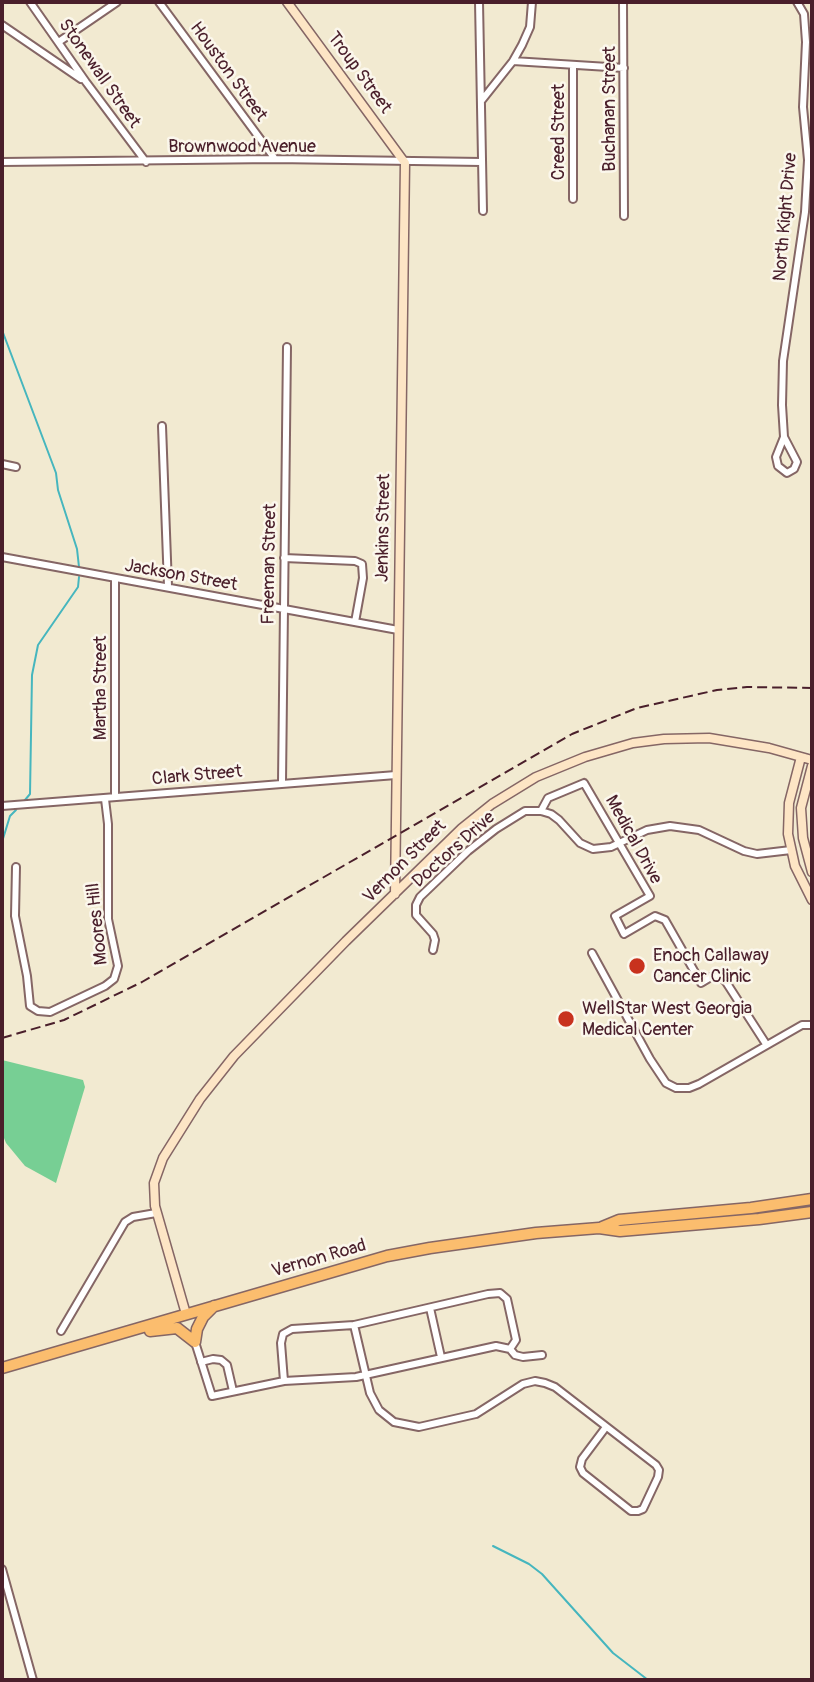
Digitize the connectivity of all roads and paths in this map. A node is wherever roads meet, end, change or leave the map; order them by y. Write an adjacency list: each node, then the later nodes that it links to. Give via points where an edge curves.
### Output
1 (30, 2): 10 (street, Stonewall Street)
2 (117, 2): 10 (street)
3 (159, 2): 16 (street, Houston Street)
4 (287, 2): 21 (street, Troup Street)
5 (479, 2): 15 (street)
6 (532, 2): 11 (street, via 530,27)
7 (623, 2): 13 (street, Buchanan Street)
8 (797, 2): 17 (street, North Kight Drive, via 804,14 803,107)
9 (2, 25): 14 (street)
10 (60, 41): 14 (street, Stonewall Street)
11 (513, 61): 12 (street); 15 (street)
12 (573, 65): 13 (street); 22 (street, Creed Street)
13 (624, 68): 24 (street, Buchanan Street)
14 (86, 82): 19 (street, Stonewall Street)
15 (481, 101): 20 (street)
16 (275, 159): 19 (street, Brownwood Avenue); 21 (street, Brownwood Avenue)
17 (810, 160): 27 (street, North Kight Drive, via 783,361)
18 (2, 162): 19 (street, Brownwood Avenue)
19 (146, 162)
20 (482, 162): 21 (street, Brownwood Avenue); 23 (street)
21 (405, 163): 36 (street, Jenkins Street)
22 (573, 199)
23 (483, 211)
24 (624, 216)
25 (287, 347): 31 (street, Freeman Street)
26 (162, 426): 33 (street)
27 (784, 437): 27 (street, North Kight Drive, via 797,462 787,473 776,457)
28 (2, 464): 29 (street)
29 (16, 467)
30 (2, 557): 32 (street, Jackson Street)
31 (284, 558): 34 (street, Freeman Street); 35 (street, via 362,564)
32 (115, 579): 33 (street, Jackson Street); 42 (street, Martha Street)
33 (168, 586): 34 (street, Jackson Street)
34 (283, 608): 35 (street, Jackson Street); 41 (street, Freeman Street)
35 (355, 622): 36 (street, Jackson Street)
36 (398, 630): 40 (street, Jenkins Street)
37 (801, 757): 38 (street, Vernon Street); 48 (street, via 788,810); 51 (street, Vernon Street, via 694,737 633,743 585,757 536,777 492,804 448,840)
38 (812, 760)
39 (812, 766): 47 (street, via 801,808)
40 (396, 775): 41 (street, Clark Street); 51 (street, Jenkins Street)
41 (282, 782): 42 (street, Clark Street)
42 (115, 797): 43 (street, Clark Street)
43 (104, 799): 44 (street, Clark Street); 49 (street, Moores Hill, via 108,919 118,966 114,979 105,986 50,1012 30,1006 15,916)
44 (2, 806)
45 (541, 811): 46 (street, via 555,816 586,847); 46 (street, Medical Drive, via 548,798 584,783); 53 (street, Doctors Drive, via 520,813 496,829 420,897 416,915 433,934)
46 (620, 844): 48 (street, via 647,830 670,826 699,830 751,852); 56 (street, Medical Drive, via 650,896 615,916 624,934 655,916 665,920 701,983 720,976)
47 (809, 847): 48 (street); 50 (street)
48 (791, 850): 52 (street)
49 (16, 867)
50 (812, 872)
51 (395, 894): 59 (street, Vernon Street, via 219,1073 163,1158 155,1183)
52 (812, 900)
53 (433, 950)
54 (592, 953): 56 (street, via 666,1083 689,1088)
55 (812, 1024): 56 (street)
56 (766, 1045)
57 (812, 1199): 60 (main road, Vernon Road, via 619,1220)
58 (812, 1212): 60 (main road, Vernon Road, via 620,1231)
59 (156, 1213): 63 (street, Vernon Street); 65 (street, via 125,1222)
60 (599, 1228): 61 (main road, Vernon Road, via 497,1237 387,1256)
61 (214, 1306): 63 (main road, Vernon Road); 67 (main road, via 203,1317)
62 (430, 1308): 64 (street); 68 (street, via 500,1293 507,1299 516,1340); 70 (street)
63 (186, 1314): 66 (main road, Vernon Road)
64 (354, 1325): 73 (street); 75 (street, via 292,1329 284,1334)
65 (61, 1331)
66 (122, 1334): 67 (main road, via 177,1328); 72 (main road, Vernon Road)
67 (195, 1342): 71 (street)
68 (510, 1349): 69 (street, via 523,1357); 70 (street, via 496,1346)
69 (542, 1355)
70 (441, 1357): 73 (street)
71 (201, 1362): 76 (street, via 213,1359 227,1365); 76 (street, via 212,1396)
72 (2, 1368): 74 (street)
73 (365, 1375): 75 (street); 77 (street, via 379,1410 394,1422 419,1427 476,1414 535,1381 555,1387)
74 (2, 1378)
75 (284, 1381): 76 (street)
76 (233, 1391)
77 (606, 1427): 77 (street, via 659,1470 643,1509 631,1511 580,1467)
78 (2, 1569): 79 (street)
79 (33, 1680)

